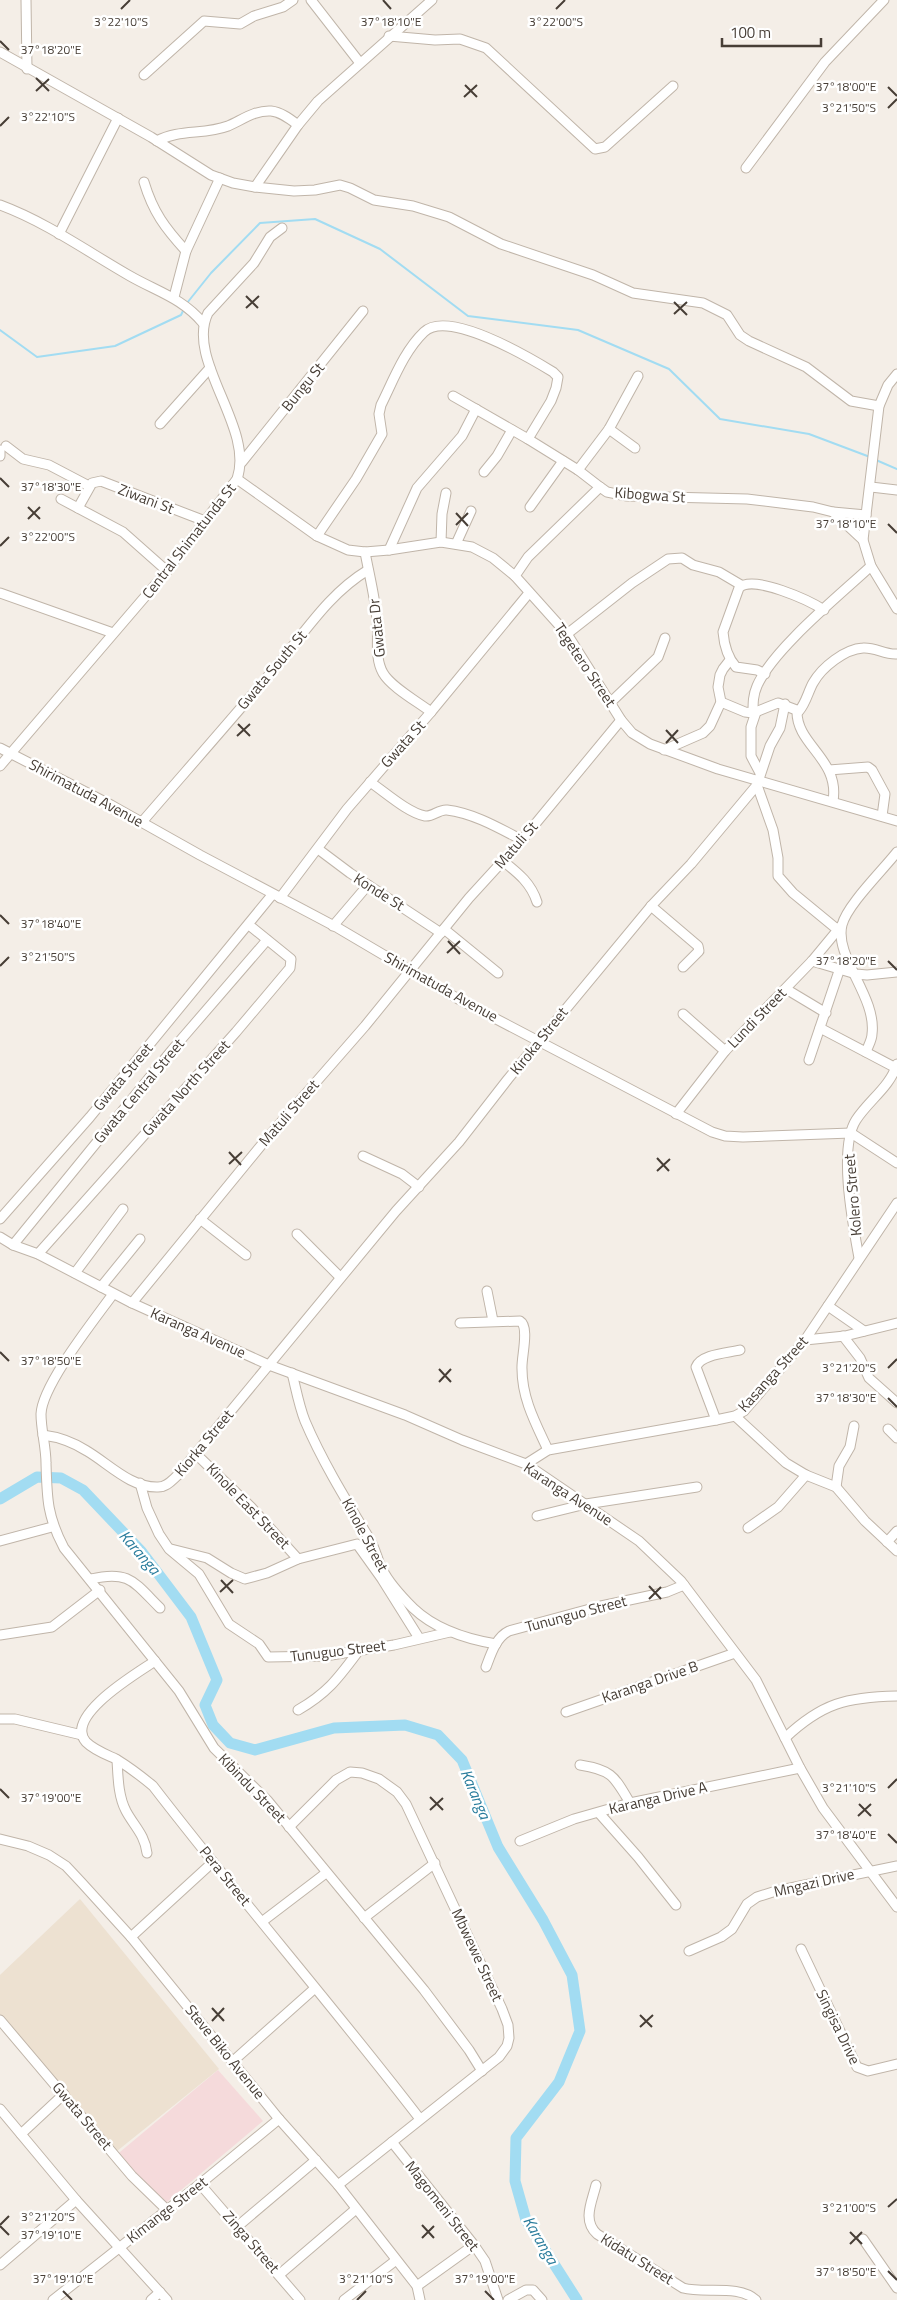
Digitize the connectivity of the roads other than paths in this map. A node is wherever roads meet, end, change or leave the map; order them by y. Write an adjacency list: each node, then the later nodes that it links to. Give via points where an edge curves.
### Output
1 (26, 0): 9 (street)
2 (292, 0): 10 (street, via 283,7 240,24 204,21)
3 (311, 0): 8 (street)
4 (432, 0): 6 (street)
5 (884, 0): 15 (street, via 820,67)
6 (389, 36): 8 (street); 11 (street, via 460,39 486,48 595,149 605,147)
7 (0, 52): 9 (street)
8 (360, 63): 13 (street, via 318,101)
9 (28, 69): 12 (street)
10 (144, 75)
11 (672, 86)
12 (118, 118): 14 (street); 21 (street)
13 (298, 125): 14 (street, via 279,113 261,111 227,126 176,133); 18 (street)
14 (157, 141): 16 (street, via 196,167)
15 (746, 168)
16 (220, 178): 18 (street); 22 (street)
17 (144, 182): 22 (street, via 150,202 164,227)
18 (255, 187): 30 (street, via 294,191 340,185 374,200 413,206 458,220 501,244 593,275 632,293 702,303 727,315 748,341 806,367 851,401)
19 (0, 205): 21 (street)
20 (282, 228): 25 (street, via 270,237 254,263 208,313)
21 (59, 234): 23 (street, via 144,284)
22 (186, 251): 23 (street)
23 (174, 297): 25 (street)
24 (363, 311): 40 (street, Bungu St)
25 (203, 323): 26 (street, Central Shimatunda St)
26 (210, 368): 32 (street); 40 (street, Central Shimatunda St, via 232,421)
27 (897, 374): 30 (street)
28 (638, 376): 33 (street)
29 (454, 396): 31 (street, Kibogwa St)
30 (879, 406): 46 (street)
31 (476, 409): 34 (street, Kibogwa St); 60 (street, via 462,436 417,488)
32 (160, 424)
33 (608, 429): 37 (street); 41 (street)
34 (512, 430): 35 (street, Kibogwa St); 42 (street)
35 (528, 439): 39 (street, Kibogwa St); 56 (street, via 551,401 558,377 554,372 500,342 450,327 432,327 411,348 381,405 382,434 376,446)
36 (3, 448): 38 (street); 44 (street, Ziwani St, via 23,459 49,465)
37 (635, 448)
38 (0, 456)
39 (563, 461): 41 (street, Kibogwa St); 50 (street)
40 (242, 462): 43 (street, Central Shimatunda St)
41 (578, 470): 45 (street, Kibogwa St)
42 (484, 472)
43 (238, 479): 55 (street, Central Shimatunda St); 56 (street, Tegetero Street)
44 (89, 486): 51 (street); 55 (street, Ziwani St, via 101,481)
45 (600, 487): 53 (street, Kibogwa St, via 607,492 627,496 747,499); 65 (street, via 528,557)
46 (871, 487): 47 (street); 54 (street)
47 (897, 490)
48 (446, 493): 58 (street)
49 (61, 499): 51 (street)
50 (530, 507)
51 (78, 508): 64 (street, via 123,532)
52 (471, 511): 59 (street)
53 (833, 512): 54 (street, Kibogwa St); 57 (street)
54 (866, 514): 57 (street)
55 (205, 521): 64 (street, Central Shimatunda St)
56 (317, 536): 61 (street, Tegetero Street, via 348,550)
57 (863, 540): 62 (street)
58 (441, 542): 59 (street, Tegetero Street); 60 (street, Tegetero Street)
59 (456, 544): 65 (street, Tegetero Street, via 472,547 493,558)
60 (389, 550): 61 (street, Tegetero Street)
61 (365, 552): 63 (street, Gwata Dr)
62 (871, 566): 69 (street); 70 (street)
63 (368, 570): 81 (street, Gwata Dr, via 383,673); 94 (street, Gwata South St, via 352,580 326,605)
64 (167, 571): 71 (street, Central Shimatunda St)
65 (515, 576): 68 (street, Tegetero Street)
66 (741, 585): 70 (street, via 770,587 809,600); 72 (street, via 719,572 699,568 682,558 668,559); 75 (street, via 723,632)
67 (0, 593): 71 (street)
68 (529, 593): 72 (street, Tegetero Street); 81 (street, Gwata St)
69 (897, 609)
70 (824, 610): 76 (street, via 784,649)
71 (113, 633): 86 (street, Central Shimatunda St)
72 (567, 634): 77 (street, Tegetero Street)
73 (664, 638): 77 (street, via 658,657)
74 (897, 654): 80 (street, via 865,648 838,659 822,671)
75 (730, 660): 76 (street, via 736,667); 78 (street, via 720,675)
76 (764, 674): 82 (street, via 754,695)
77 (611, 702): 83 (street, Tegetero Street)
78 (721, 702): 82 (street, via 745,712); 85 (street, via 710,726 703,733)
79 (785, 704): 80 (street); 82 (street, via 772,704); 89 (street, Kiroka Street, via 780,728)
80 (797, 711): 88 (street, via 800,726)
81 (431, 712): 90 (street, Gwata St)
82 (754, 712): 89 (street, via 751,756)
83 (621, 720): 85 (street, Tegetero Street, via 632,733); 95 (street, Matuli St)
84 (0, 748): 86 (street, Shirimatuda Avenue)
85 (664, 750): 89 (street, Tegetero Street)
86 (11, 753): 87 (street, Central Shimatunda St); 94 (street, Shirimatuda Avenue)
87 (0, 766)
88 (829, 770): 91 (street, via 835,789); 92 (street, via 868,767 872,770 885,794)
89 (759, 779): 91 (street, Tegetero Street); 102 (street, Kiroka Street, via 691,864); 105 (street, via 778,858 778,876 793,893)
90 (370, 782): 95 (street, via 415,812 429,816 444,809 458,812); 96 (street, Gwata St)
91 (834, 801): 92 (street, Tegetero Street)
92 (882, 816): 93 (street, Tegetero Street)
93 (897, 821)
94 (142, 822): 100 (street, Shirimatuda Avenue)
95 (522, 840): 98 (street, Matuli St)
96 (318, 849): 99 (street, Konde St); 100 (street, Gwata St)
97 (897, 852): 105 (street, Lundi Street, via 853,906)
98 (503, 861): 101 (street, via 522,876); 106 (street, Matuli St)
99 (368, 885): 104 (street); 106 (street, Konde St)
100 (276, 897): 103 (street, Gwata St); 104 (street, Shirimatuda Avenue)
101 (537, 902)
102 (651, 906): 109 (street, via 698,946 699,951); 119 (street, Kiroka Street)
103 (249, 925): 107 (street, Gwata North Street); 131 (street, Gwata Street, via 90,1117)
104 (333, 926): 110 (street, Shirimatuda Avenue)
105 (840, 928): 108 (street, Lundi Street); 114 (street, via 844,950)
106 (443, 931): 110 (street, Matuli St); 113 (street, Konde St)
107 (266, 940): 136 (street, Gwata Central Street); 137 (street, Gwata North Street, via 291,959 290,968)
108 (812, 961): 111 (street); 115 (street, Lundi Street)
109 (683, 967)
110 (410, 971): 119 (street, Shirimatuda Avenue); 132 (street, Matuli Street)
111 (839, 971): 114 (street); 116 (street)
112 (897, 972): 114 (street)
113 (498, 973)
114 (856, 974): 121 (street, via 872,1018 872,1034)
115 (786, 989): 116 (street); 120 (street, Lundi Street)
116 (826, 1013): 118 (street)
117 (683, 1014): 120 (street)
118 (820, 1028): 121 (street); 122 (street)
119 (539, 1042): 124 (street, Shirimatuda Avenue); 128 (street, Kiroka Street, via 460,1142)
120 (725, 1051): 124 (street, Lundi Street)
121 (866, 1052): 123 (street)
122 (809, 1060)
123 (896, 1066): 125 (street, via 887,1083 856,1121)
124 (676, 1114): 125 (street, Shirimatuda Avenue, via 725,1136)
125 (851, 1133): 127 (street); 139 (street, Kolero Street, via 849,1186)
126 (363, 1156): 128 (street, via 402,1174)
127 (897, 1162)
128 (419, 1187): 141 (street, Kiroka Street)
129 (897, 1203): 139 (street, Kasanga Street)
130 (122, 1209): 140 (street)
131 (0, 1219)
132 (200, 1219): 138 (street); 145 (street, Matuli Street)
133 (297, 1234): 141 (street)
134 (0, 1237): 136 (street, Karanga Avenue)
135 (140, 1239): 142 (street)
136 (13, 1245): 137 (street, Karanga Avenue)
137 (38, 1254): 140 (street, Karanga Avenue)
138 (246, 1255)
139 (859, 1258): 146 (street, Kasanga Street)
140 (75, 1273): 142 (street, Karanga Avenue)
141 (340, 1277): 154 (street, Kiroka Street)
142 (101, 1287): 144 (street, Karanga Avenue)
143 (486, 1291): 147 (street)
144 (113, 1294): 145 (street, Karanga Avenue); 161 (street, via 68,1357 47,1395 41,1413)
145 (132, 1303): 154 (street, Karanga Avenue)
146 (828, 1306): 150 (street); 152 (street, Kasanga Street)
147 (493, 1321): 148 (street); 163 (street, via 524,1323 524,1395)
148 (460, 1323)
149 (897, 1323): 150 (street)
150 (864, 1332): 151 (street)
151 (843, 1336): 152 (street); 156 (street, via 860,1358 869,1378)
152 (805, 1340): 157 (street, Kasanga Street, via 753,1402)
153 (740, 1350): 158 (street, via 700,1360 696,1367)
154 (269, 1364): 155 (street, Karanga Avenue); 164 (street, Kiorka Street)
155 (292, 1373): 165 (street, Karanga Avenue); 184 (street, Kinole Street, via 307,1426 353,1515 370,1540 383,1571 414,1609)
156 (897, 1403)
157 (735, 1416): 158 (street, Kasanga Street); 166 (street, via 786,1463)
158 (716, 1420): 163 (street, Kasanga Street)
159 (854, 1426): 168 (street, via 850,1447 839,1466)
160 (888, 1429): 162 (street)
161 (44, 1435): 167 (street, Kiorka Street, via 73,1443 120,1474); 172 (street, Kibindu Street)
162 (897, 1436)
163 (548, 1450): 165 (street, Kasanga Street)
164 (197, 1455): 167 (street, Kiorka Street, via 168,1484 159,1487); 179 (street, Kinole East Street, via 251,1507)
165 (526, 1464): 170 (street, Karanga Avenue)
166 (806, 1475): 168 (street); 173 (street, via 778,1507)
167 (140, 1483): 177 (street, Tunuguo Street, via 147,1508)
168 (836, 1486): 176 (street)
169 (697, 1487): 170 (street)
170 (586, 1504): 171 (street); 181 (street, Karanga Avenue, via 639,1541)
171 (537, 1516)
172 (52, 1527): 175 (street); 180 (street, Kibindu Street, via 64,1548)
173 (748, 1528)
174 (897, 1531): 176 (street)
175 (0, 1540)
176 (887, 1542): 178 (street)
177 (169, 1549): 179 (street, via 208,1558 245,1579 268,1573); 188 (street, Tunuguo Street, via 199,1574 230,1624 258,1644 268,1657 325,1656)
178 (897, 1551)
179 (298, 1559): 186 (street, via 357,1544)
180 (91, 1580): 182 (street, Kibindu Street); 183 (street, via 118,1575 126,1578)
181 (684, 1585): 187 (street, Tununguo Street, via 509,1631); 189 (street, Karanga Avenue)
182 (100, 1590): 185 (street, via 52,1627); 190 (street, Kibindu Street)
183 (160, 1608)
184 (450, 1632): 186 (street, Tunuguo Street); 187 (street, Kinole Street)
185 (0, 1635)
186 (419, 1638): 188 (street, Tunuguo Street)
187 (496, 1644): 191 (street, Tununguo Street)
188 (360, 1649): 193 (street, via 332,1686)
189 (735, 1653): 194 (street, Karanga Drive B); 197 (street, Karanga Avenue, via 756,1680)
190 (155, 1661): 196 (street, via 100,1700 89,1712); 203 (street, Kibindu Street, via 180,1691 214,1748 268,1801)
191 (486, 1667)
192 (897, 1696): 197 (street, via 855,1698 830,1706 808,1718)
193 (298, 1710)
194 (566, 1712)
195 (0, 1719): 196 (street, via 15,1719)
196 (82, 1735): 198 (street, Pera Street, via 98,1751)
197 (785, 1738): 200 (street, Karanga Avenue)
198 (117, 1760): 206 (street, via 125,1809 144,1837); 207 (street, Pera Street, via 153,1786)
199 (580, 1765): 201 (street, via 601,1768)
200 (800, 1768): 201 (street, Karanga Drive A); 210 (street, Karanga Avenue, via 823,1808)
201 (630, 1803): 202 (street, Karanga Drive A)
202 (599, 1813): 205 (street, Karanga Drive A, via 574,1819); 212 (street)
203 (289, 1827): 208 (street, Mbwewe Street, via 336,1780 350,1772 362,1773 379,1779 397,1792); 211 (street, Kibindu Street)
204 (0, 1839): 216 (street, Steve Biko Avenue, via 28,1846 66,1866)
205 (520, 1841)
206 (147, 1853)
207 (213, 1862): 215 (street, Pera Street); 216 (street)
208 (435, 1862): 214 (street); 223 (street, Mbwewe Street, via 508,2025 507,2046)
209 (897, 1866): 210 (street, Mngazi Drive)
210 (870, 1871): 213 (street, Karanga Avenue); 218 (street, Mngazi Drive, via 757,1897 747,1904 732,1929)
211 (326, 1873): 214 (street, Kibindu Street); 215 (street)
212 (676, 1905)
213 (897, 1907)
214 (364, 1918): 223 (street, Kibindu Street, via 424,1990)
215 (263, 1922): 219 (street, Pera Street)
216 (130, 1937): 221 (street, Steve Biko Avenue)
217 (801, 1949): 222 (street, Singisa Drive, via 856,2067 868,2071)
218 (689, 1951)
219 (314, 1989): 221 (street); 227 (street, Pera Street, via 372,2056)
220 (0, 2020): 224 (street, Gwata Street)
221 (232, 2062): 226 (street, Steve Biko Avenue)
222 (897, 2064)
223 (482, 2071): 227 (street, Mbwewe Street)
224 (64, 2094): 228 (street); 236 (street, Gwata Street, via 132,2176)
225 (0, 2109): 228 (street)
226 (279, 2118): 230 (street, Steve Biko Avenue); 231 (street, Kimange Street)
227 (420, 2119): 229 (street, Mbwewe Street)
228 (21, 2134): 234 (street)
229 (392, 2142): 232 (street, Mbwewe Street); 239 (street, Magomeni Street)
230 (316, 2160): 232 (street, Steve Biko Avenue); 237 (street)
231 (200, 2184): 236 (street, Kimange Street); 237 (street, Zinga Street)
232 (338, 2185): 235 (street, Steve Biko Avenue)
233 (596, 2185): 256 (street, Kidatu Street, via 588,2219 597,2234 684,2288 696,2292 739,2292)
234 (76, 2200): 240 (street); 242 (street)
235 (356, 2209): 241 (street, Steve Biko Avenue); 243 (street)
236 (167, 2210): 240 (street, Kimange Street)
237 (238, 2226): 243 (street, Zinga Street)
238 (863, 2239): 245 (street)
239 (474, 2245): 244 (street); 253 (street, Magomeni Street, via 485,2262)
240 (119, 2248): 246 (street); 247 (street, Kimange Street)
241 (395, 2261): 244 (street, Steve Biko Avenue); 251 (street)
242 (0, 2265)
243 (280, 2274): 250 (street, Zinga Street)
244 (416, 2286): 252 (street, Steve Biko Avenue)
245 (897, 2288)
246 (160, 2292): 248 (street); 249 (street)
247 (53, 2300)
248 (151, 2300)
249 (167, 2300)
250 (300, 2300)
251 (344, 2300)
252 (420, 2300)
253 (498, 2300)
254 (508, 2300): 255 (street, via 526,2290 533,2290)
255 (542, 2300)
256 (756, 2300)

